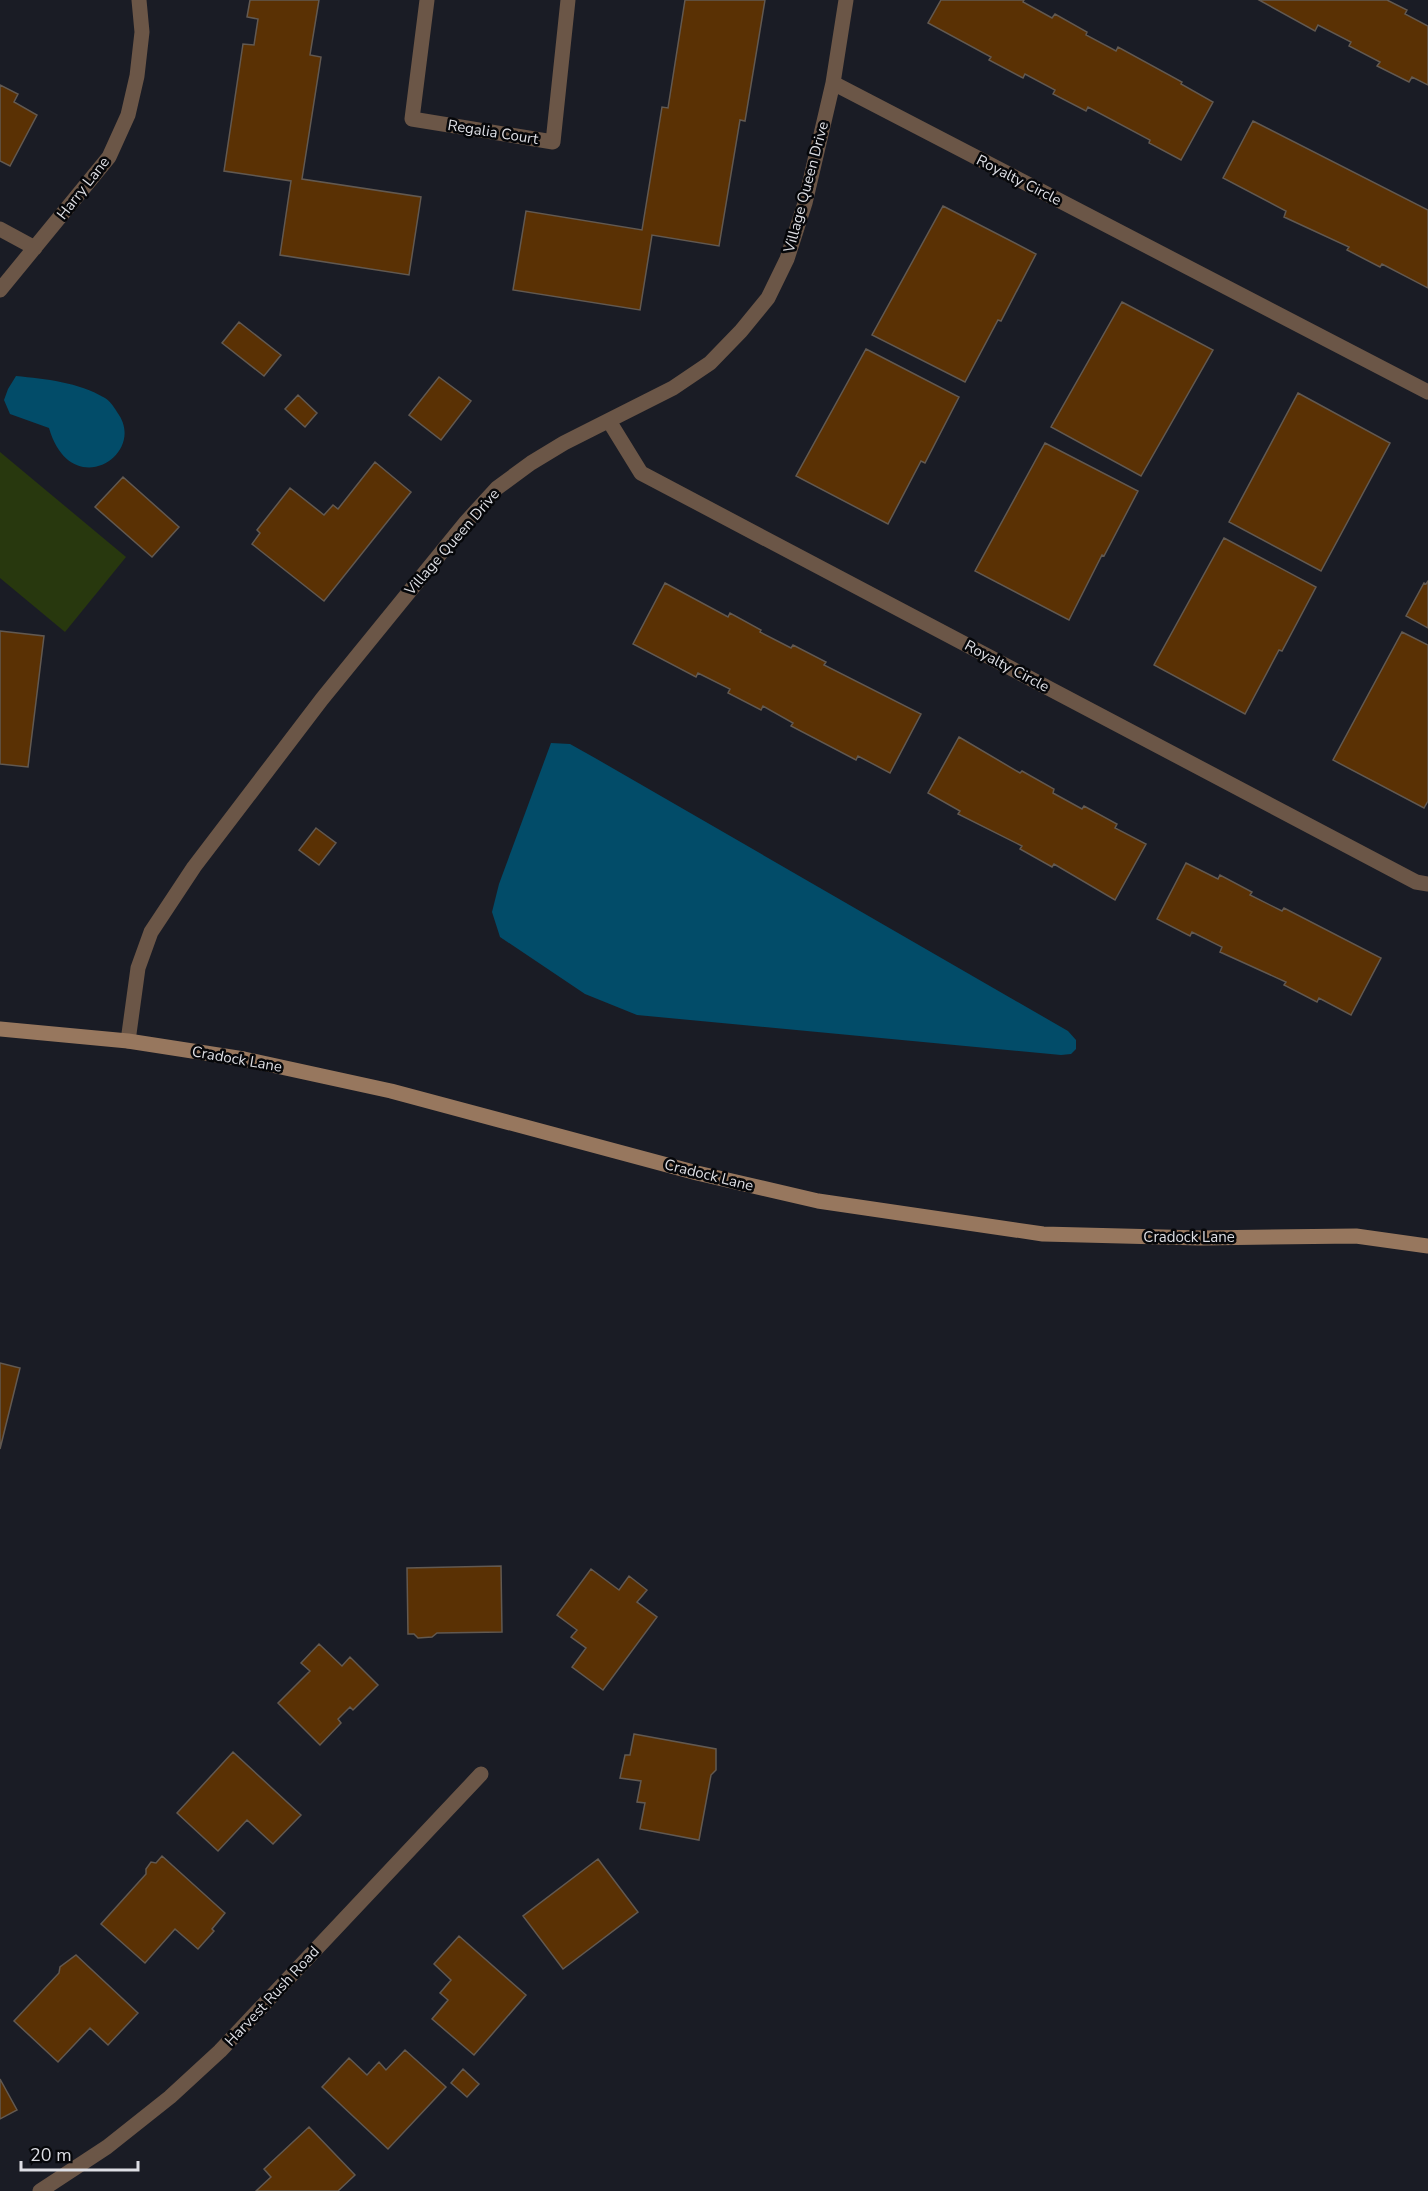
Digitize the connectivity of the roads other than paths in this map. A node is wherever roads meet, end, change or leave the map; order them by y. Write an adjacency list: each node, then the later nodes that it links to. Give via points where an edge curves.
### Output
1 (139, 0): 7 (street, Harry Lane, via 142,32 128,115 109,157)
2 (427, 0): 3 (street, Regalia Court, via 412,119 553,142)
3 (568, 0)
4 (846, 0): 5 (street, Village Queen Drive)
5 (833, 83): 9 (street, Royalty Circle); 10 (street, Village Queen Drive, via 805,203 787,259 768,298 710,363 673,388)
6 (0, 229): 7 (street)
7 (35, 248): 8 (street, Harry Lane)
8 (0, 290)
9 (1428, 392)
10 (609, 421): 11 (street, Royalty Circle, via 642,473 1416,882); 13 (street, Village Queen Drive, via 564,443 497,488 322,699 194,867 151,932 138,968)
11 (1428, 884)
12 (0, 1029): 13 (street, Cradock Lane)
13 (128, 1041): 14 (street, Cradock Lane, via 244,1059 391,1091 818,1202 1043,1234 1356,1236)
14 (1428, 1246)
15 (481, 1774): 16 (street, Harvest Rush Road, via 220,2051 107,2147)
16 (40, 2191)

